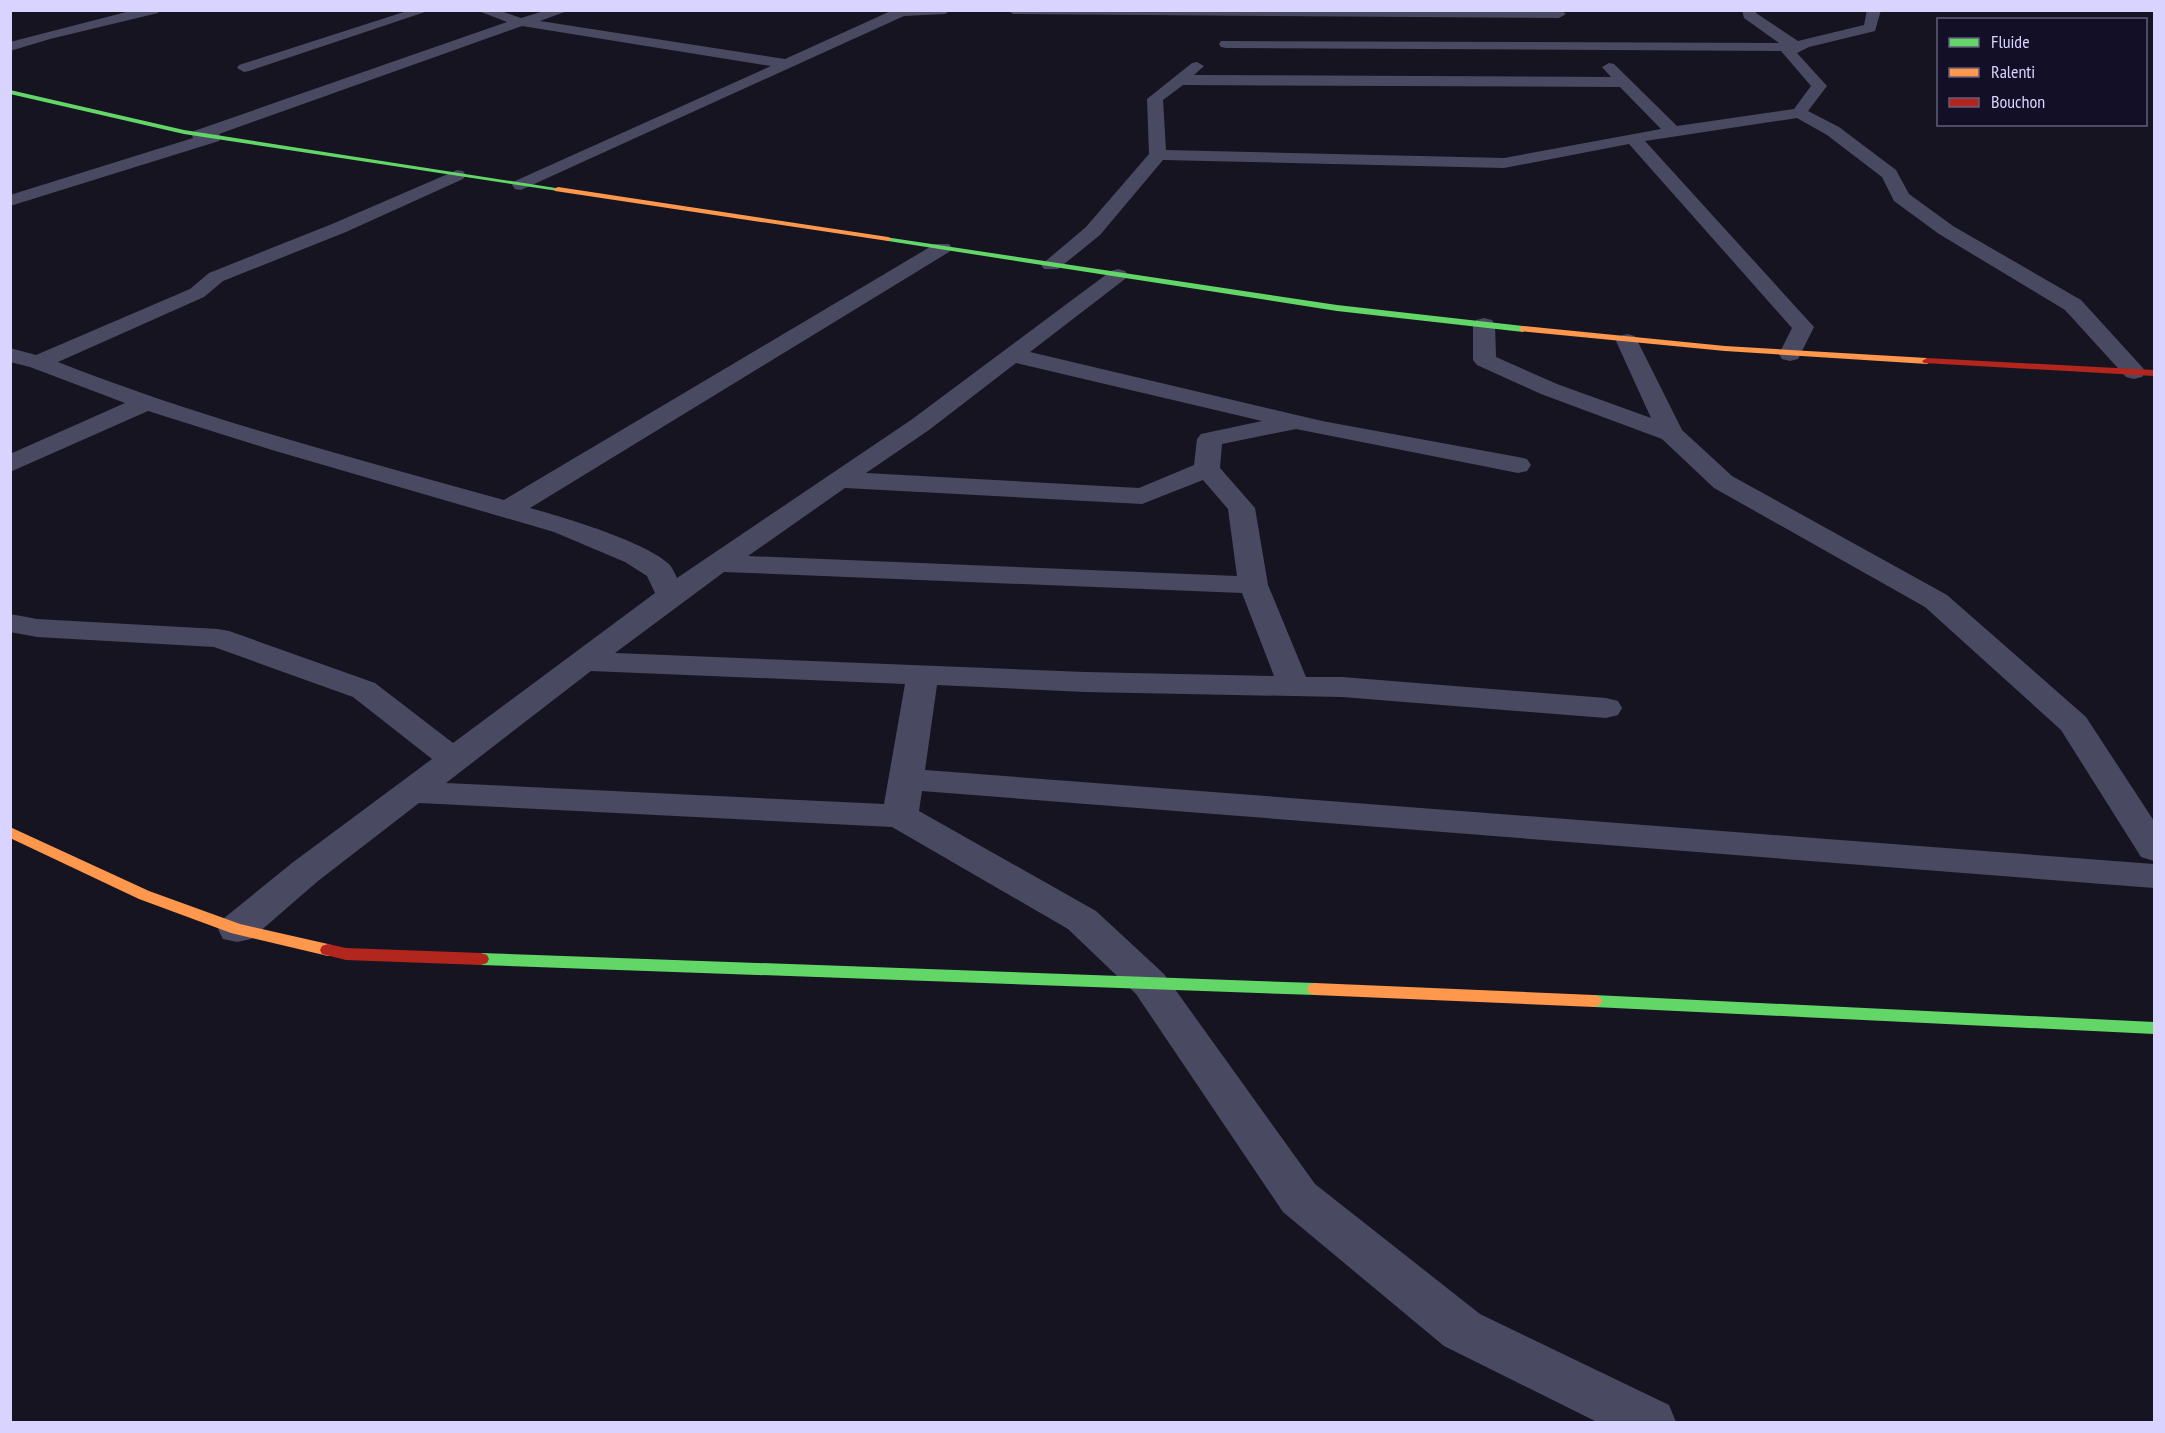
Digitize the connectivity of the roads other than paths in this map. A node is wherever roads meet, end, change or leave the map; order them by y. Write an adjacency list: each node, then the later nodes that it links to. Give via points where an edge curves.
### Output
1 (153, 10): 14 (street)
2 (425, 10): 18 (street)
3 (482, 10): 12 (street)
4 (564, 10): 12 (street)
5 (945, 10): 9 (street)
6 (1013, 10): 10 (street)
7 (1749, 10): 15 (street, via 1749,15)
8 (1874, 10): 15 (street, via 1870,28)
9 (905, 11): 17 (street)
10 (1268, 12): 11 (street); 16 (street)
11 (1565, 18): 13 (street)
12 (522, 22): 17 (street); 24 (street)
13 (1592, 46): 15 (street); 16 (street); 20 (street)
14 (10, 47)
15 (1798, 47): 22 (street, via 1788,52 1819,86)
16 (1217, 51): 19 (street)
17 (789, 64): 28 (street)
18 (244, 68)
19 (1179, 80): 20 (street); 26 (street, via 1155,99)
20 (1624, 82): 23 (street)
21 (10, 92): 24 (street)
22 (1799, 113): 23 (street); 39 (street, via 1833,131 1890,174 1901,196 1946,230 2073,304)
23 (1673, 132): 25 (street)
24 (207, 136): 27 (street); 29 (street)
25 (1633, 138): 26 (street, via 1504,163); 35 (street, via 1803,327)
26 (1158, 155): 31 (street, via 1093,231)
27 (457, 175): 28 (street); 38 (street, via 216,277 197,293)
28 (521, 185): 30 (street)
29 (10, 201)
30 (942, 248): 31 (street); 48 (street)
31 (1051, 265): 32 (street)
32 (1118, 275): 33 (street, via 1337,308); 37 (street)
33 (1484, 325): 34 (street); 43 (street, via 1485,360 1549,389)
34 (1628, 341): 35 (street); 43 (street)
35 (1790, 354): 39 (street)
36 (10, 355): 38 (street)
37 (1012, 355): 42 (street); 47 (street)
38 (38, 362): 41 (street)
39 (2134, 372): 40 (street)
40 (2154, 373)
41 (148, 402): 44 (street); 48 (street)
42 (1296, 422): 45 (street); 46 (street, via 1210,439)
43 (1671, 434): 61 (street, via 1723,482 1936,601 2074,724)
44 (10, 464)
45 (1518, 465)
46 (1207, 469): 47 (street, via 1142,495); 50 (street, via 1241,508)
47 (840, 480): 49 (street)
48 (507, 510): 51 (street, via 564,526 635,556 659,571)
49 (718, 563): 50 (street); 51 (street)
50 (1253, 585): 55 (street)
51 (671, 596): 53 (street)
52 (10, 623): 57 (street, via 37,628 218,638 364,690)
53 (585, 661): 54 (street); 57 (street)
54 (923, 675): 55 (street); 59 (street)
55 (1294, 686): 56 (street)
56 (1606, 708)
57 (454, 760): 58 (street)
58 (411, 792): 59 (street); 63 (street)
59 (903, 798): 62 (street); 64 (street, via 1082,920)
60 (10, 832): 63 (street, via 144,895)
61 (2154, 849)
62 (2154, 876)
63 (237, 929): 64 (street, via 346,954)
64 (1149, 984): 65 (street, via 1476,995); 66 (street, via 1299,1198 1462,1330)
65 (2154, 1028)
66 (1650, 1422)

